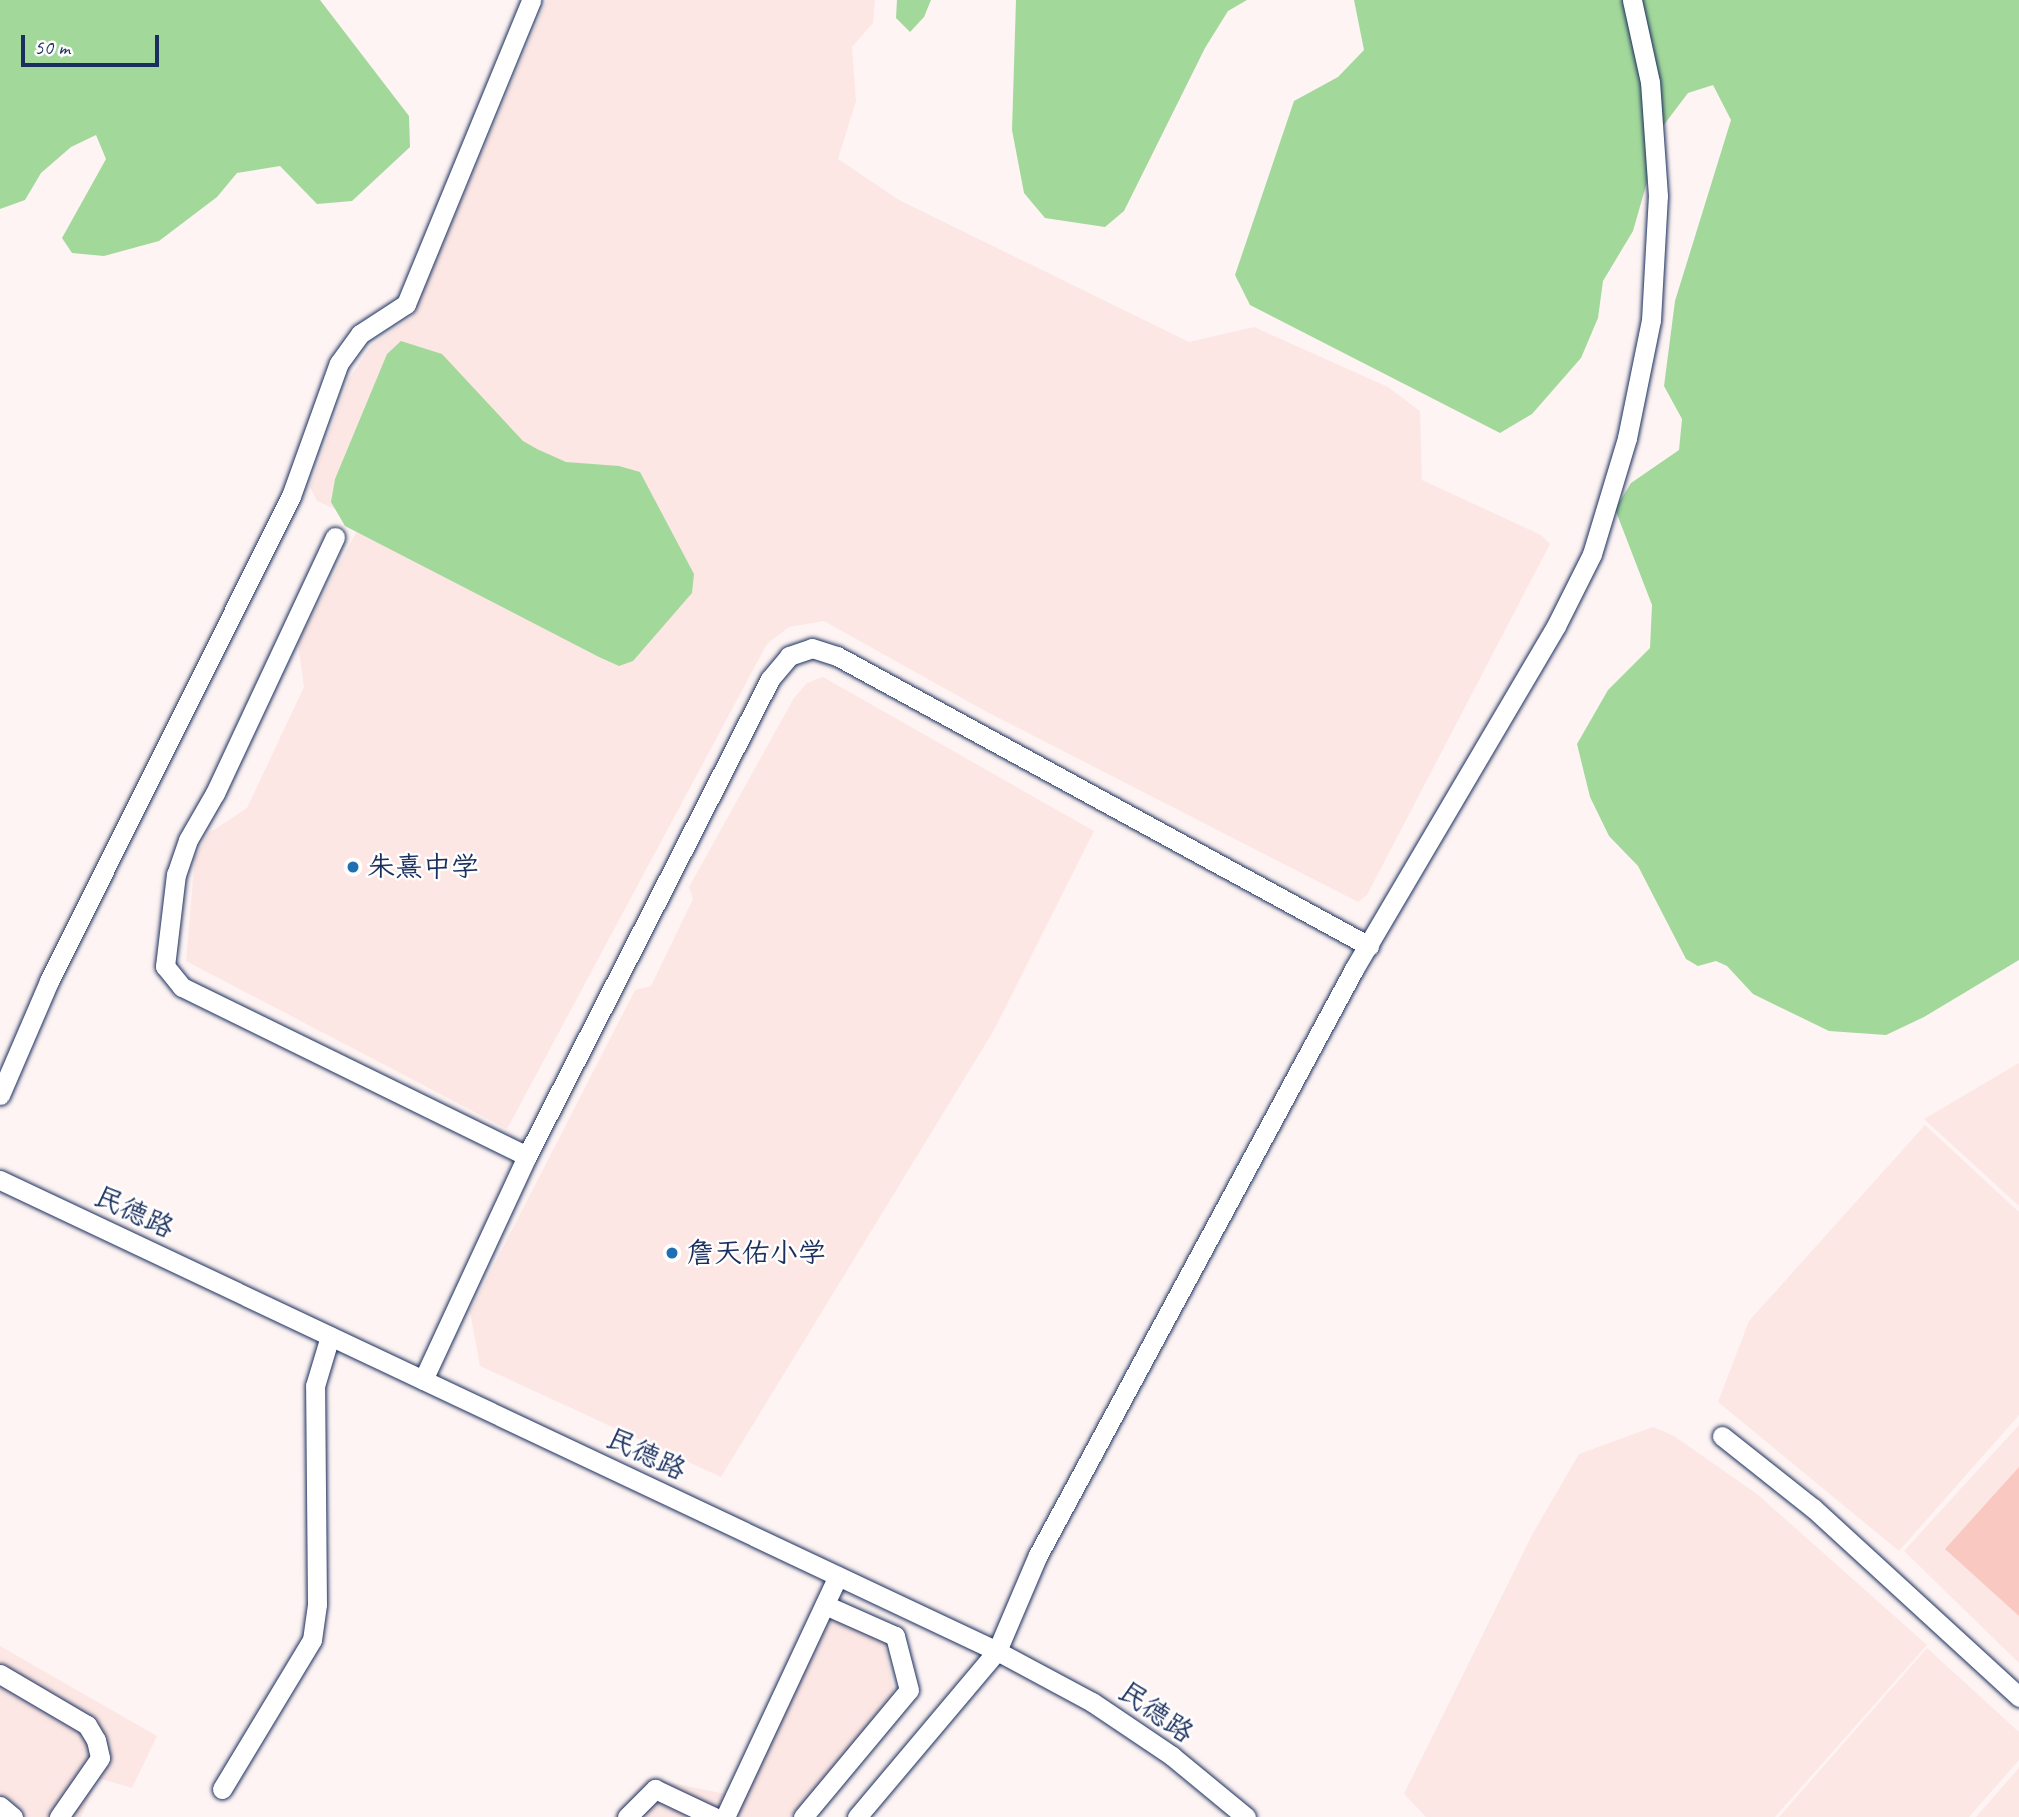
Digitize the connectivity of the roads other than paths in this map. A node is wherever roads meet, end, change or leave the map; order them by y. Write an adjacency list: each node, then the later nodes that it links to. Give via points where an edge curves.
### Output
1 (530, 0): 5 (street, via 406,304 360,334 339,363 290,496 49,981)
2 (1632, 0): 4 (street, via 1650,82 1658,196 1651,320 1627,438 1592,554 1562,614)
3 (335, 537): 6 (street, via 215,793 188,840 176,874 165,966 182,987)
4 (1369, 946): 6 (street, via 837,656 812,648 789,656 770,679); 13 (street, via 1038,1555)
5 (0, 1095)
6 (527, 1156): 9 (street)
7 (0, 1180): 8 (street, 民德路)
8 (330, 1336): 9 (street, 民德路); 16 (street, via 315,1386 317,1604 312,1640 303,1663)
9 (423, 1380): 11 (street, 民德路)
10 (1722, 1436): 15 (street, via 1813,1508)
11 (838, 1576): 12 (street); 13 (street, 民德路)
12 (825, 1605): 22 (street); 23 (street, via 895,1636 909,1690)
13 (997, 1651): 24 (street); 25 (street, 民德路, via 1138,1733)
14 (0, 1674): 19 (street, via 87,1725 96,1741 100,1758)
15 (2019, 1698)
16 (222, 1789)
17 (0, 1806): 18 (street)
18 (13, 1817)
19 (60, 1817)
20 (627, 1817): 21 (street, via 655,1789)
21 (714, 1817)
22 (725, 1817)
23 (803, 1817)
24 (857, 1817)
25 (1246, 1817)

